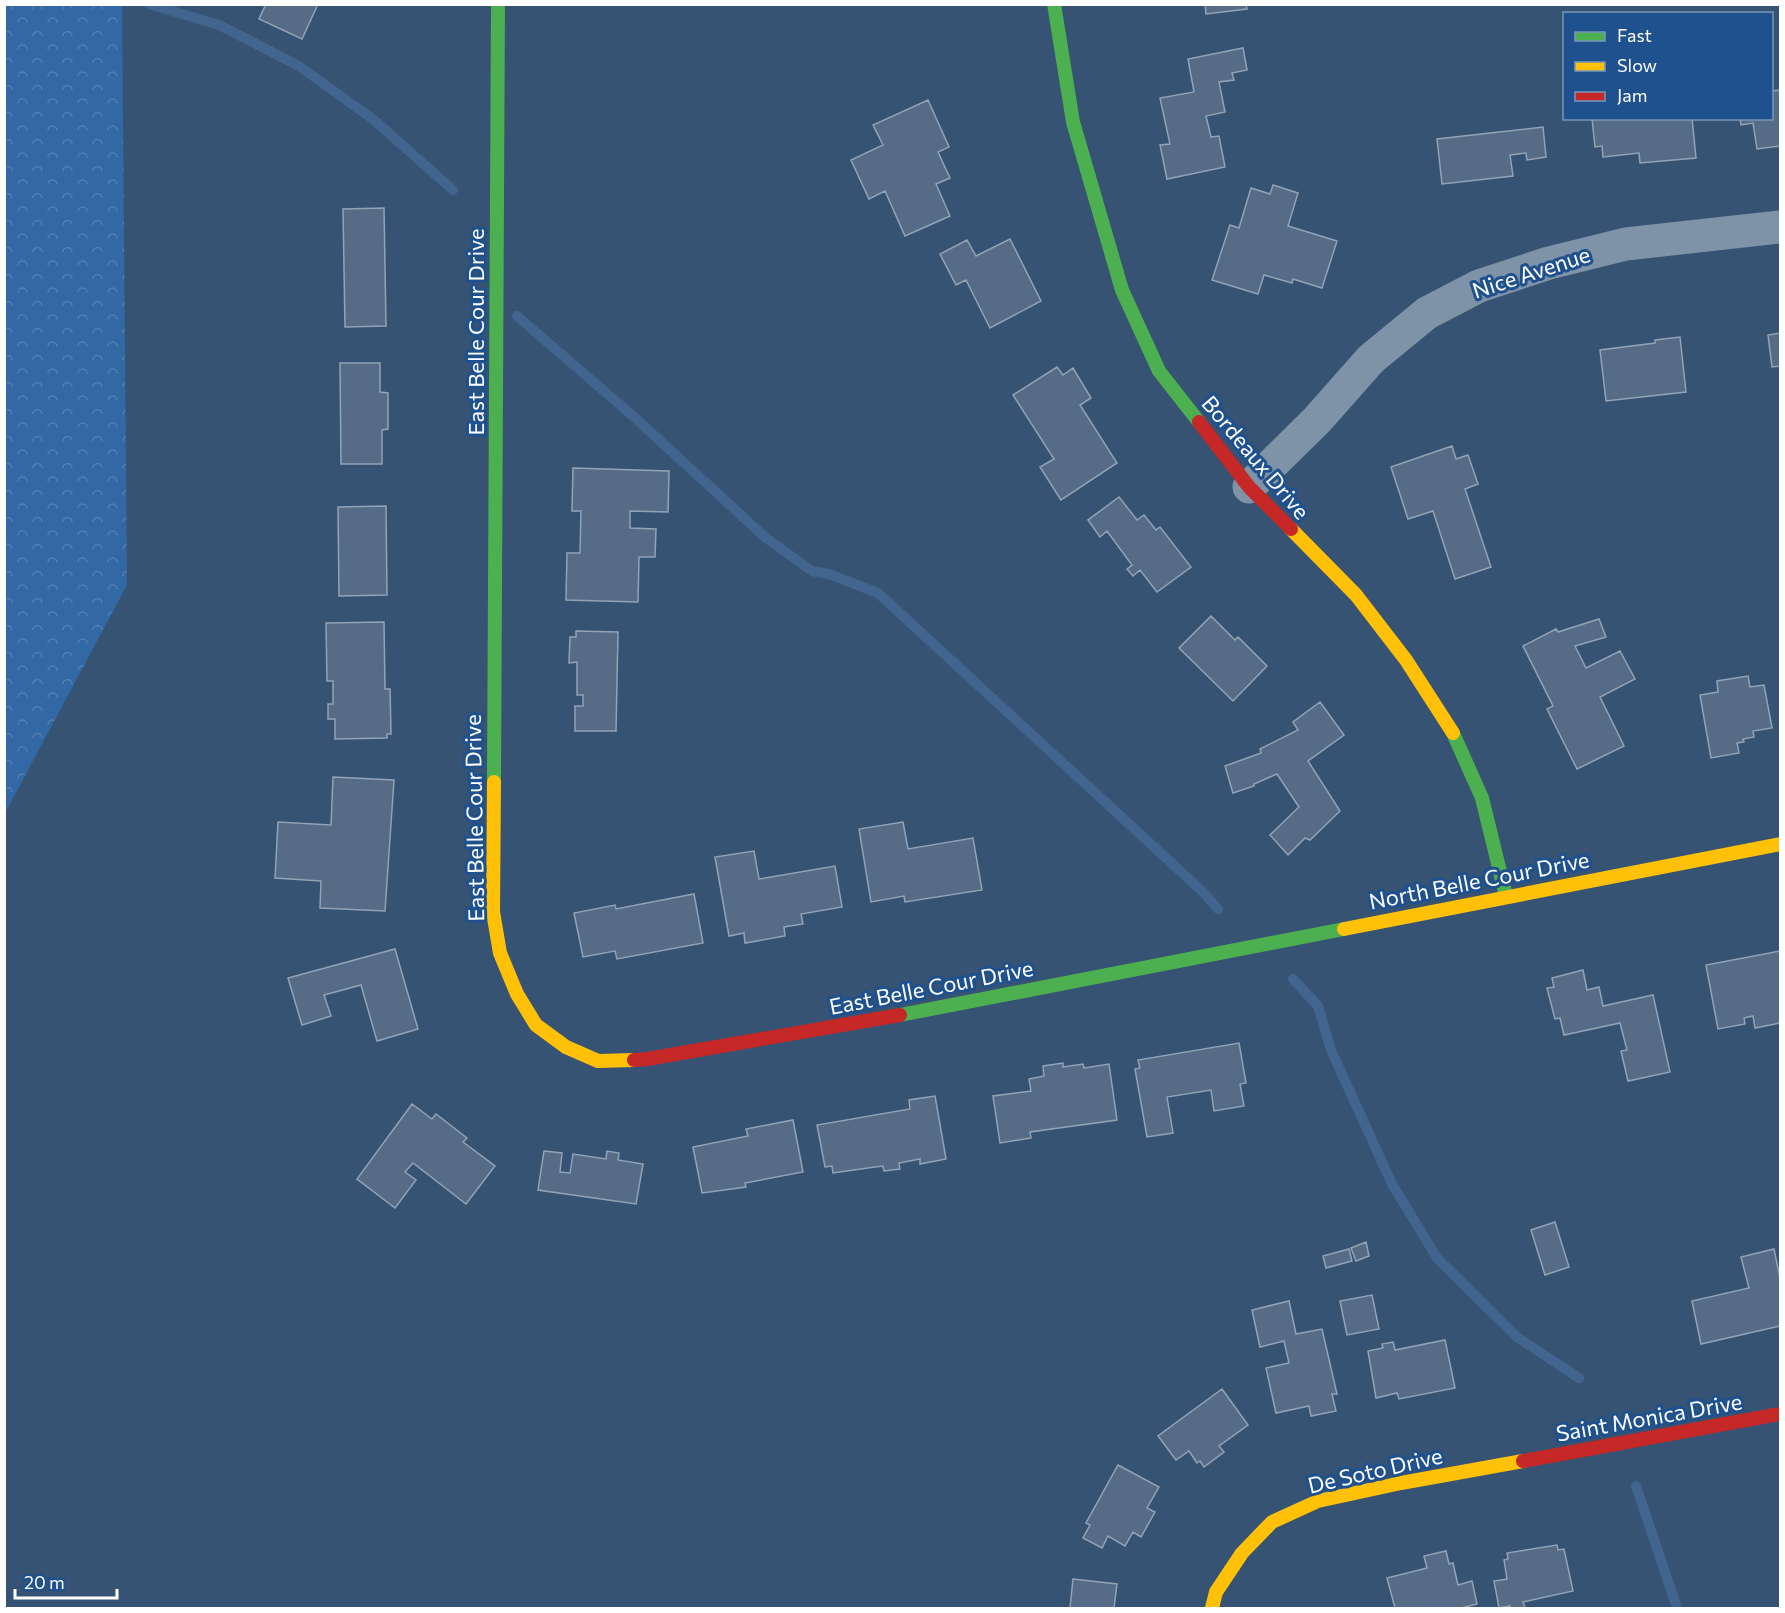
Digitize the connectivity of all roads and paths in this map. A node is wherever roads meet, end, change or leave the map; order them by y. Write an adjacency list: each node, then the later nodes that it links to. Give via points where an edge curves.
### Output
1 (498, 4): 7 (street, East Belle Cour Drive, via 493,912 500,953 517,994 536,1025 566,1047 598,1061 647,1059 826,1029)
2 (1054, 4): 4 (street, Bordeaux Drive, via 1073,122 1122,290 1159,371)
3 (1780, 226): 4 (street, Nice Avenue, via 1626,244 1479,286 1426,313 1371,359)
4 (1249, 487): 6 (street, Bordeaux Drive, via 1356,595 1406,660 1454,734 1482,798)
5 (1780, 844): 6 (street, North Belle Cour Drive)
6 (1506, 896): 7 (street, North Belle Cour Drive)
7 (1185, 958)
8 (1780, 1414): 9 (street, Saint Monica Drive)
9 (1525, 1461): 10 (street, De Soto Drive, via 1318,1501 1272,1522 1242,1553 1216,1592)
10 (1212, 1608)

